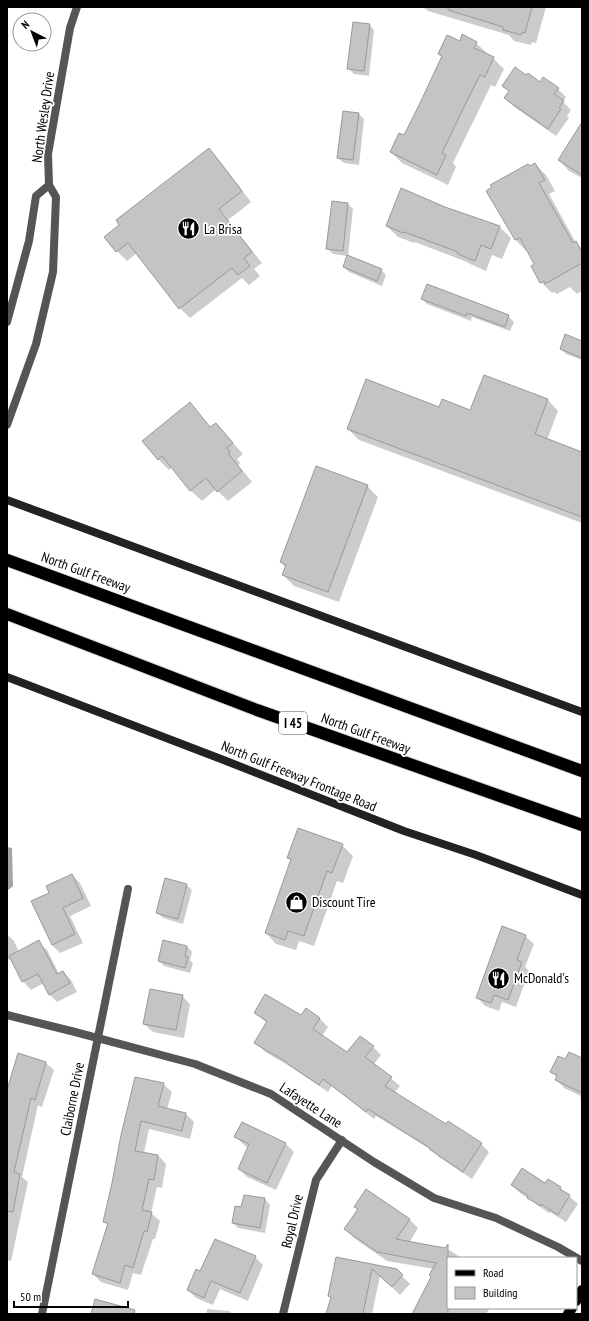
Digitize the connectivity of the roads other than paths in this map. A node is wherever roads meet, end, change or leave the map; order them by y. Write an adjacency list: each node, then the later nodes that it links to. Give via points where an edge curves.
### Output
1 (78, 7): 2 (street, North Wesley Drive, via 70,28 48,154)
2 (49, 185): 3 (street, via 36,196 29,240); 4 (street, North Wesley Drive, via 56,197 52,272 36,344)
3 (7, 322)
4 (7, 425)
5 (7, 500): 9 (main road)
6 (7, 560): 10 (highway, North Gulf Freeway)
7 (7, 614): 11 (highway, North Gulf Freeway / I 45, via 257,710)
8 (7, 677): 13 (main road, North Gulf Freeway Frontage Road, via 404,831)
9 (582, 712)
10 (582, 771)
11 (582, 825)
12 (128, 889): 15 (street, Claiborne Drive)
13 (582, 895)
14 (7, 1015): 15 (street, Lafayette Lane)
15 (98, 1038): 16 (street, Lafayette Lane, via 195,1064 271,1094); 20 (street, Claiborne Drive)
16 (342, 1140): 17 (street, Lafayette Lane, via 434,1198 496,1218); 21 (street, Royal Drive, via 316,1180)
17 (575, 1257)
18 (582, 1290): 19 (main road)
19 (577, 1299)
20 (42, 1314)
21 (283, 1314)

